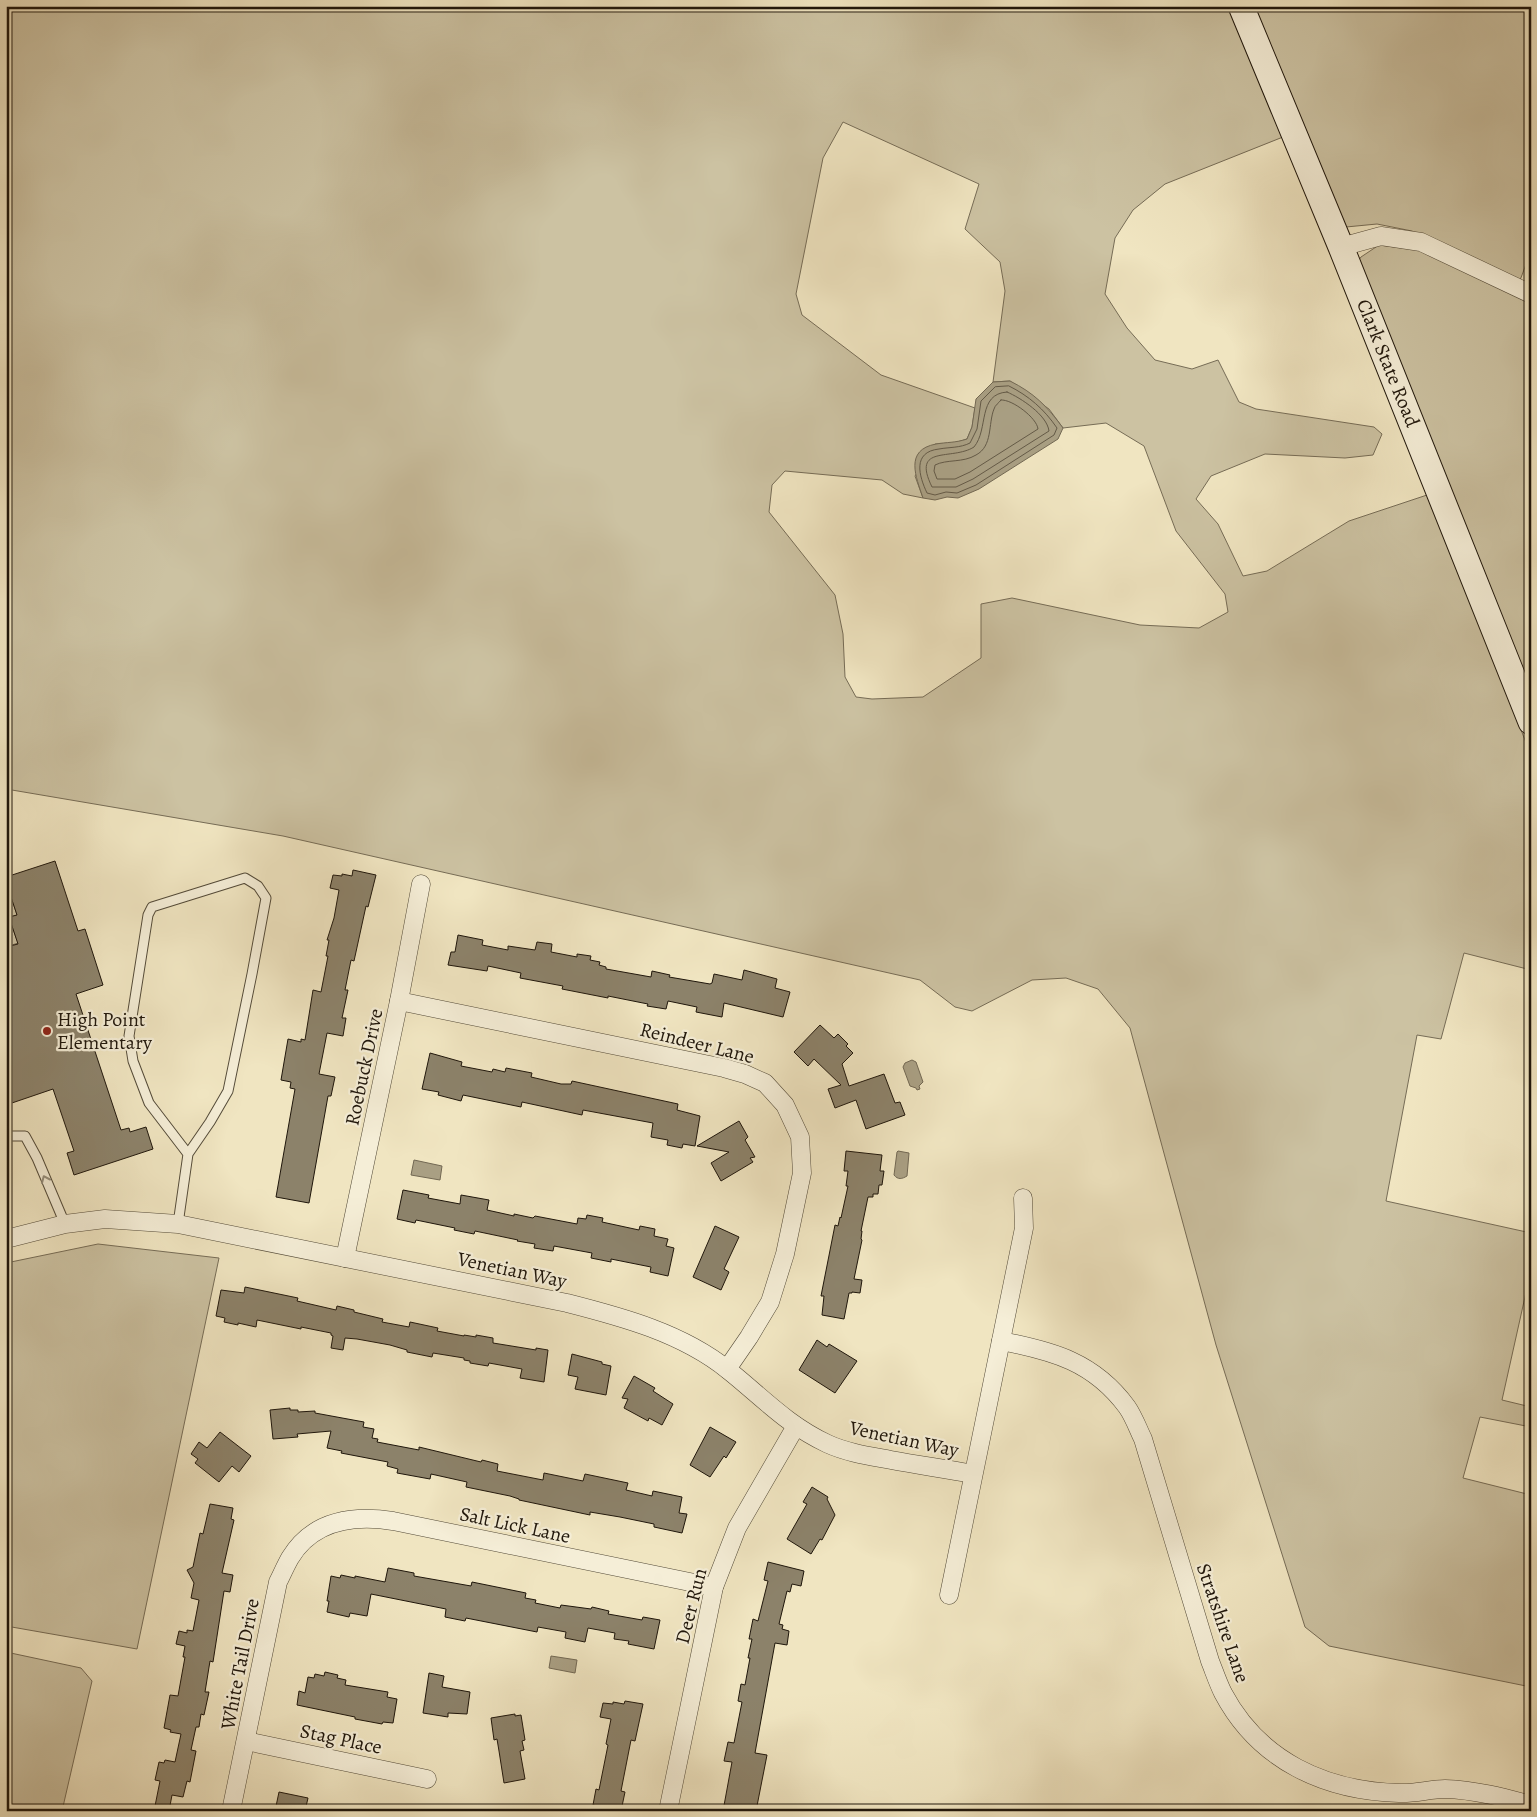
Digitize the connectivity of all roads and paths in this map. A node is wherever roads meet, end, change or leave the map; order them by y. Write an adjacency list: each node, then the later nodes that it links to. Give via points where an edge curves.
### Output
1 (1241, 6): 2 (main road, Clark State Road)
2 (1341, 246): 3 (street, via 1381,236 1421,242); 4 (main road, Clark State Road)
3 (1531, 294)
4 (1531, 722)
5 (421, 884): 6 (street, Roebuck Drive)
6 (399, 1002): 13 (street, Roebuck Drive); 15 (street, Reindeer Lane, via 724,1068 764,1083 786,1104 800,1137 802,1173 785,1254 770,1302)
7 (6, 1136): 10 (lane, one-way to 7, via 25,1136)
8 (188, 1154): 8 (lane, via 228,1091 266,898 258,886 245,878 152,907 148,915 129,1036 149,1103); 11 (lane)
9 (1023, 1198): 14 (street, via 1024,1228)
10 (65, 1224): 11 (street, Venetian Way, via 106,1219); 12 (street, Venetian Way)
11 (178, 1224): 13 (street, Venetian Way)
12 (6, 1239)
13 (345, 1258): 15 (street, Venetian Way, via 611,1314 694,1348)
14 (1001, 1341): 17 (street); 23 (street, Stratshire Lane, via 1045,1350 1076,1362 1105,1382 1128,1409 1143,1439 1210,1661 1223,1693 1245,1725 1268,1748 1297,1769 1330,1783 1401,1794 1444,1789 1486,1793)
15 (727, 1369): 16 (street, Venetian Way)
16 (796, 1426): 17 (street, Venetian Way, via 829,1444 863,1454); 19 (street, Deer Run, via 737,1528)
17 (973, 1474): 20 (street)
18 (310, 1535): 19 (street, Salt Lick Lane, via 330,1524 372,1518); 21 (street, White Tail Drive, via 291,1556 278,1582)
19 (714, 1587): 25 (street, Deer Run)
20 (948, 1595)
21 (246, 1741): 22 (street, Stag Place); 24 (street, White Tail Drive)
22 (427, 1778)
23 (1531, 1805)
24 (231, 1811)
25 (668, 1811)

